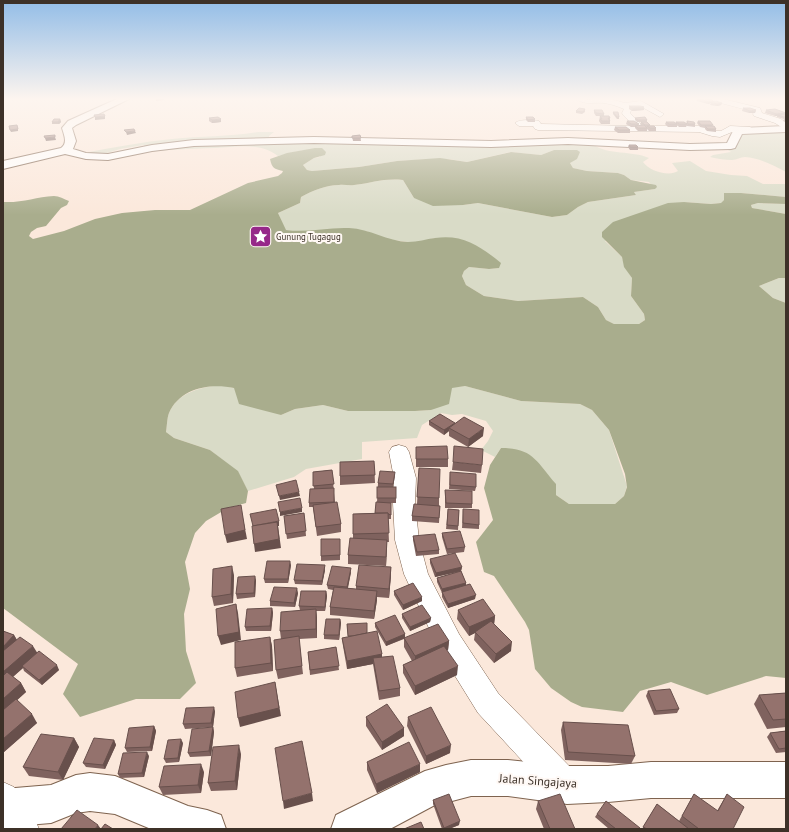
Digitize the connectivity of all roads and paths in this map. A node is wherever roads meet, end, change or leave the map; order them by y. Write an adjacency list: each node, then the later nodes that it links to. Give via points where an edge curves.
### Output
1 (69, 137): 3 (street, via 70,147)
2 (735, 137): 3 (street, via 731,146 690,147 568,141 484,144 314,140 194,143 101,157)
3 (65, 151): 4 (street)
4 (3, 165)
5 (398, 452): 7 (street, via 405,478 407,540 416,574 445,636 488,703)
6 (786, 780): 7 (street, Jalan Singajaya, via 651,780)
7 (567, 785): 10 (street, Jalan Singajaya, via 508,778 459,780 425,790)
8 (9, 811): 9 (street, via 51,804 76,794 104,792 188,825)
9 (206, 829)
10 (350, 829)

